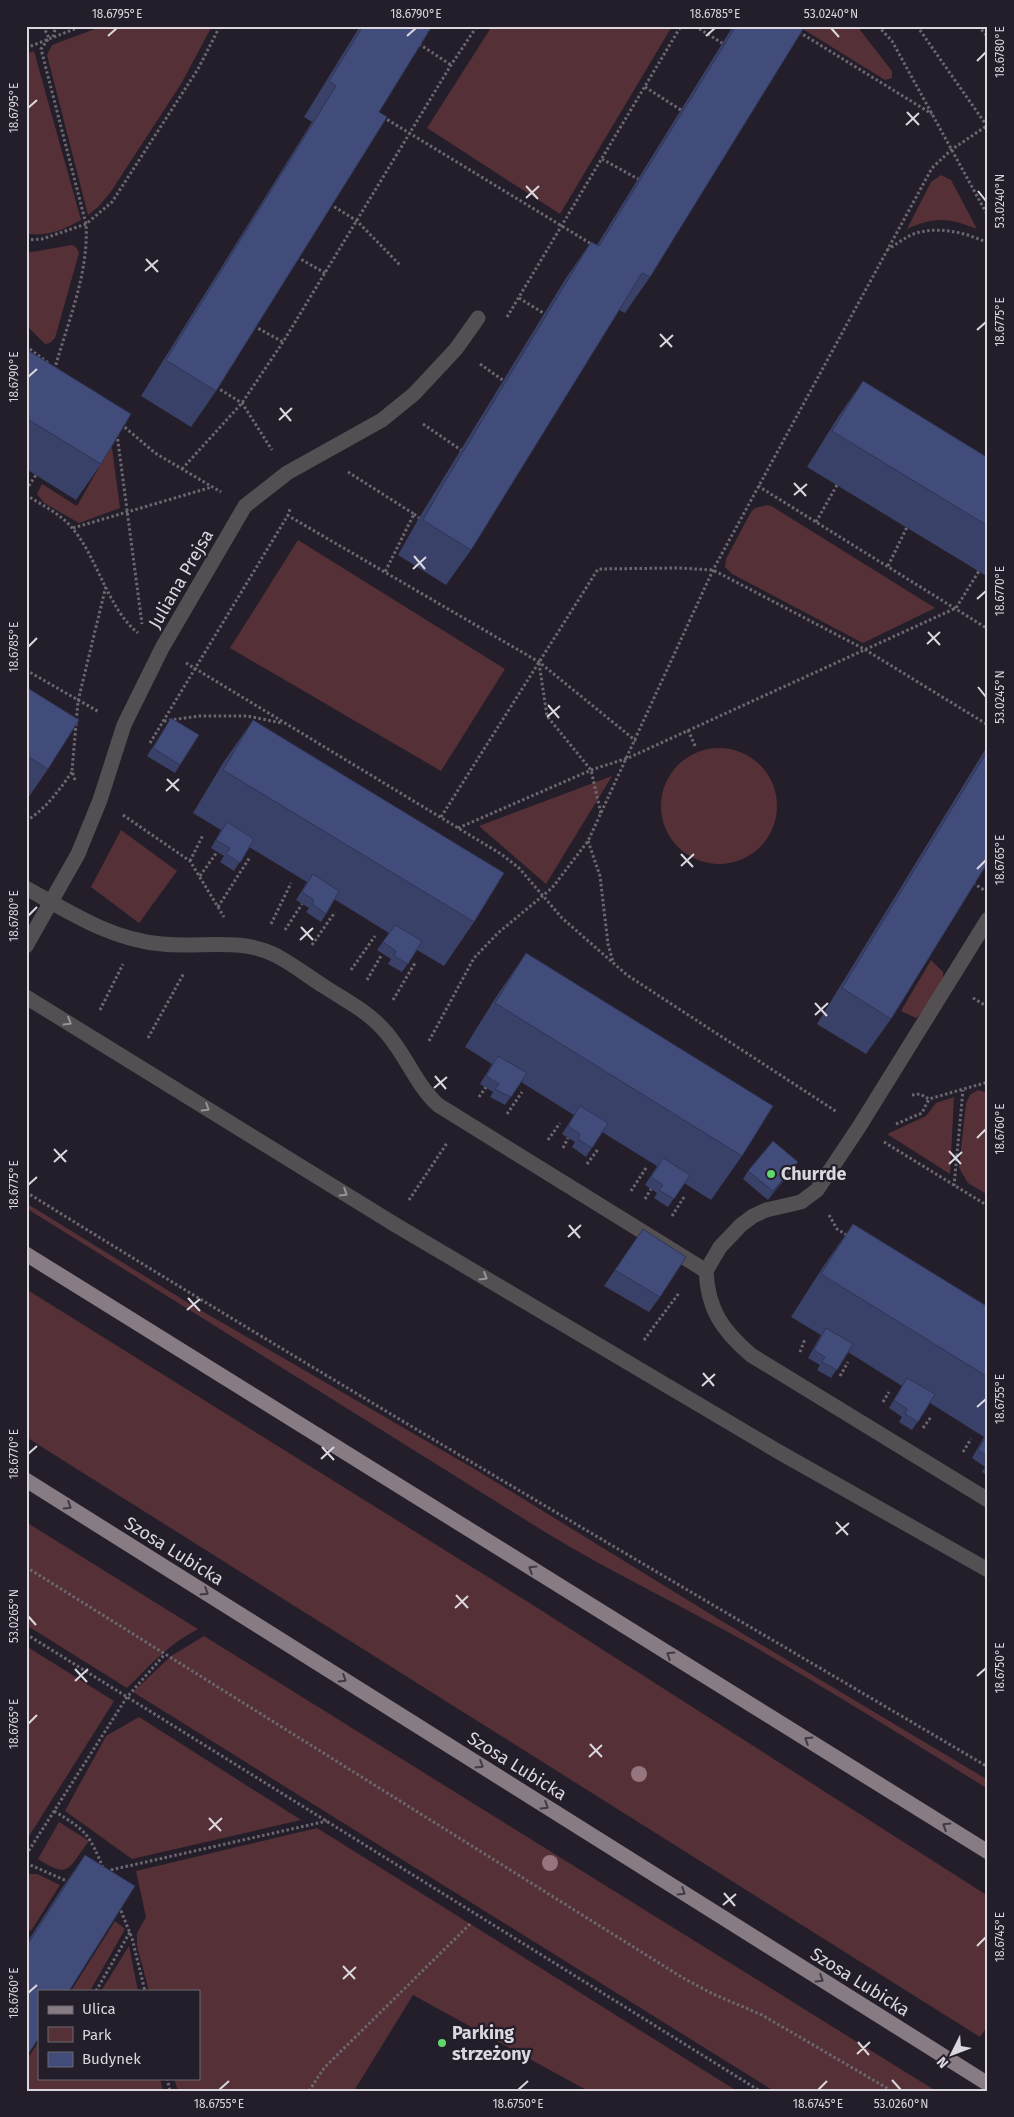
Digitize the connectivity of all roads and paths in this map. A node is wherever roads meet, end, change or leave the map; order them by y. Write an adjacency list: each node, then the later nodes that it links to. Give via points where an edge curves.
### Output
1 (43, 26): 13 (path)
2 (56, 26): 13 (path)
3 (82, 26): 13 (path)
4 (220, 26): 30 (path, via 198,69 112,202)
5 (477, 26): 17 (path)
6 (682, 26): 18 (path)
7 (695, 26): 15 (path)
8 (878, 26): 21 (path, via 892,41)
9 (917, 26): 22 (path)
10 (978, 26): 12 (path)
11 (798, 32): 21 (path)
12 (988, 37)
13 (51, 38): 16 (path); 30 (path, via 41,49)
14 (419, 44): 17 (path)
15 (722, 44)
16 (26, 48)
17 (451, 65): 23 (path)
18 (645, 87): 19 (path); 25 (path)
19 (681, 110)
20 (376, 112): 23 (path)
21 (933, 115): 24 (path)
22 (988, 126): 24 (path)
23 (410, 134): 29 (path); 31 (path)
24 (951, 150): 28 (path); 35 (path, via 932,168)
25 (602, 159): 26 (path); 31 (path)
26 (638, 179)
27 (330, 204): 29 (path)
28 (988, 216)
29 (357, 221): 37 (path); 38 (path)
30 (86, 224): 32 (path, via 42,239); 47 (path, via 88,247 83,271)
31 (562, 226): 34 (path); 39 (path)
32 (26, 240)
33 (988, 243): 35 (path, via 948,230 927,230 910,236)
34 (596, 247)
35 (887, 251): 61 (path)
36 (297, 257): 38 (path)
37 (400, 265)
38 (325, 272): 44 (path)
39 (519, 298): 40 (path); 42 (path)
40 (545, 314)
41 (478, 318): 56 (street, Juliana Prejsa, via 456,349 414,394 382,420)
42 (504, 323)
43 (254, 326): 44 (path)
44 (283, 342): 51 (path)
45 (26, 346): 47 (path)
46 (473, 360): 49 (path)
47 (55, 368): 48 (path)
48 (62, 374)
49 (504, 381)
50 (216, 387): 51 (path)
51 (242, 403): 57 (path); 58 (path)
52 (114, 418): 57 (path, via 155,453)
53 (420, 422): 55 (path)
54 (116, 428): 67 (path)
55 (461, 450)
56 (320, 454): 58 (street, Juliana Prejsa); 68 (path)
57 (182, 469): 62 (path)
58 (287, 473): 65 (street, Juliana Prejsa)
59 (36, 475): 63 (path)
60 (837, 485): 71 (path)
61 (758, 486): 71 (path); 75 (path)
62 (212, 487): 65 (path); 67 (path)
63 (26, 490)
64 (26, 495): 72 (path)
65 (244, 506): 69 (path, via 278,509); 82 (street, Juliana Prejsa)
66 (291, 506): 69 (path)
67 (127, 511): 72 (path); 81 (path)
68 (414, 514): 70 (path); 77 (path)
69 (288, 515): 77 (path); 85 (path)
70 (419, 518)
71 (816, 522): 74 (path)
72 (73, 528): 78 (path)
73 (907, 528): 74 (path)
74 (888, 566): 79 (path)
75 (713, 570): 83 (path); 84 (path, via 598,569); 93 (path)
76 (979, 571): 79 (path)
77 (385, 572): 84 (path)
78 (106, 585): 81 (path, via 126,620); 87 (path)
79 (956, 608): 80 (path); 83 (path)
80 (988, 628)
81 (144, 638): 82 (path)
82 (162, 648): 85 (path); 90 (street, Juliana Prejsa)
83 (864, 649): 91 (path); 92 (path)
84 (539, 662): 93 (path); 97 (path, via 547,716); 101 (path)
85 (194, 668): 88 (path); 89 (path)
86 (26, 670): 87 (path)
87 (78, 701): 90 (path); 98 (path)
88 (163, 721): 89 (path, via 199,716 247,716); 94 (path)
89 (285, 724): 101 (path)
90 (124, 725): 99 (street, Juliana Prejsa)
91 (988, 725)
92 (688, 730): 95 (path); 96 (path)
93 (636, 742): 96 (path)
94 (149, 745)
95 (696, 748)
96 (628, 758): 97 (path); 100 (path)
97 (591, 770): 100 (path); 104 (path)
98 (72, 771): 102 (path, via 54,796); 103 (path)
99 (100, 800): 103 (street, Juliana Prejsa); 109 (path)
100 (601, 814): 106 (path)
101 (441, 818): 104 (path)
102 (26, 821)
103 (89, 825): 116 (street, Juliana Prejsa, via 78,854)
104 (458, 828): 115 (path, via 519,868)
105 (203, 835): 109 (path)
106 (588, 841): 115 (path); 127 (path, via 600,876 608,944)
107 (217, 852): 110 (path)
108 (250, 857): 117 (path)
109 (190, 861): 110 (path)
110 (200, 876): 117 (path)
111 (972, 882): 114 (path)
112 (291, 883): 125 (path)
113 (26, 888): 116 (street)
114 (988, 893)
115 (543, 896): 127 (path, via 562,918); 134 (path, via 498,933 474,958)
116 (50, 902): 121 (street, via 97,927); 124 (street, Juliana Prejsa)
117 (218, 907): 123 (path)
118 (336, 912): 128 (path)
119 (988, 919): 140 (street)
120 (375, 936): 129 (path)
121 (136, 939): 122 (street, via 161,944); 132 (path)
122 (200, 944): 123 (street); 133 (path)
123 (241, 945): 125 (street)
124 (26, 946)
125 (258, 949): 128 (street, via 276,955)
126 (415, 963): 131 (path)
127 (614, 964): 140 (path)
128 (296, 968): 129 (street)
129 (336, 994): 131 (street)
130 (26, 997): 132 (street, one-way to 132)
131 (378, 1024): 134 (street)
132 (88, 1035): 133 (street)
133 (134, 1063): 145 (street, one-way to 145)
134 (413, 1070): 139 (street, via 438,1105)
135 (988, 1082): 137 (path)
136 (486, 1087): 139 (path)
137 (963, 1090): 138 (path); 141 (path)
138 (929, 1099)
139 (462, 1119): 145 (path); 148 (street)
140 (859, 1127): 141 (path); 142 (street)
141 (954, 1186): 144 (path)
142 (817, 1190): 146 (path, via 836,1230); 148 (street, via 801,1202 766,1210 741,1224)
143 (26, 1192): 157 (path, via 486,1472)
144 (988, 1206)
145 (394, 1224): 149 (street, one-way to 149)
146 (852, 1239)
147 (26, 1254): 160 (main road, one-way to 147)
148 (703, 1269): 149 (path); 151 (street, via 713,1310 724,1328 751,1355)
149 (627, 1362): 153 (street)
150 (26, 1480): 171 (main road, Szosa Lubicka, one-way to 171)
151 (988, 1500)
152 (26, 1567): 155 (path)
153 (988, 1570)
154 (26, 1634): 156 (path)
155 (165, 1654): 156 (path); 174 (path, via 683,1978 762,2015)
156 (127, 1696): 158 (path); 159 (path)
157 (988, 1767)
158 (54, 1811): 161 (path); 163 (path, via 88,1836)
159 (328, 1821): 163 (path); 173 (path)
160 (988, 1852)
161 (26, 1855)
162 (26, 1863): 165 (path)
163 (105, 1872): 164 (path)
164 (108, 1879)
165 (72, 1883)
166 (118, 1903): 168 (path)
167 (470, 1924): 172 (path, via 324,2068)
168 (130, 1932): 169 (path); 170 (path)
169 (97, 1990)
170 (145, 1990)
171 (988, 2084)
172 (309, 2091)
173 (760, 2091)
174 (892, 2091)

